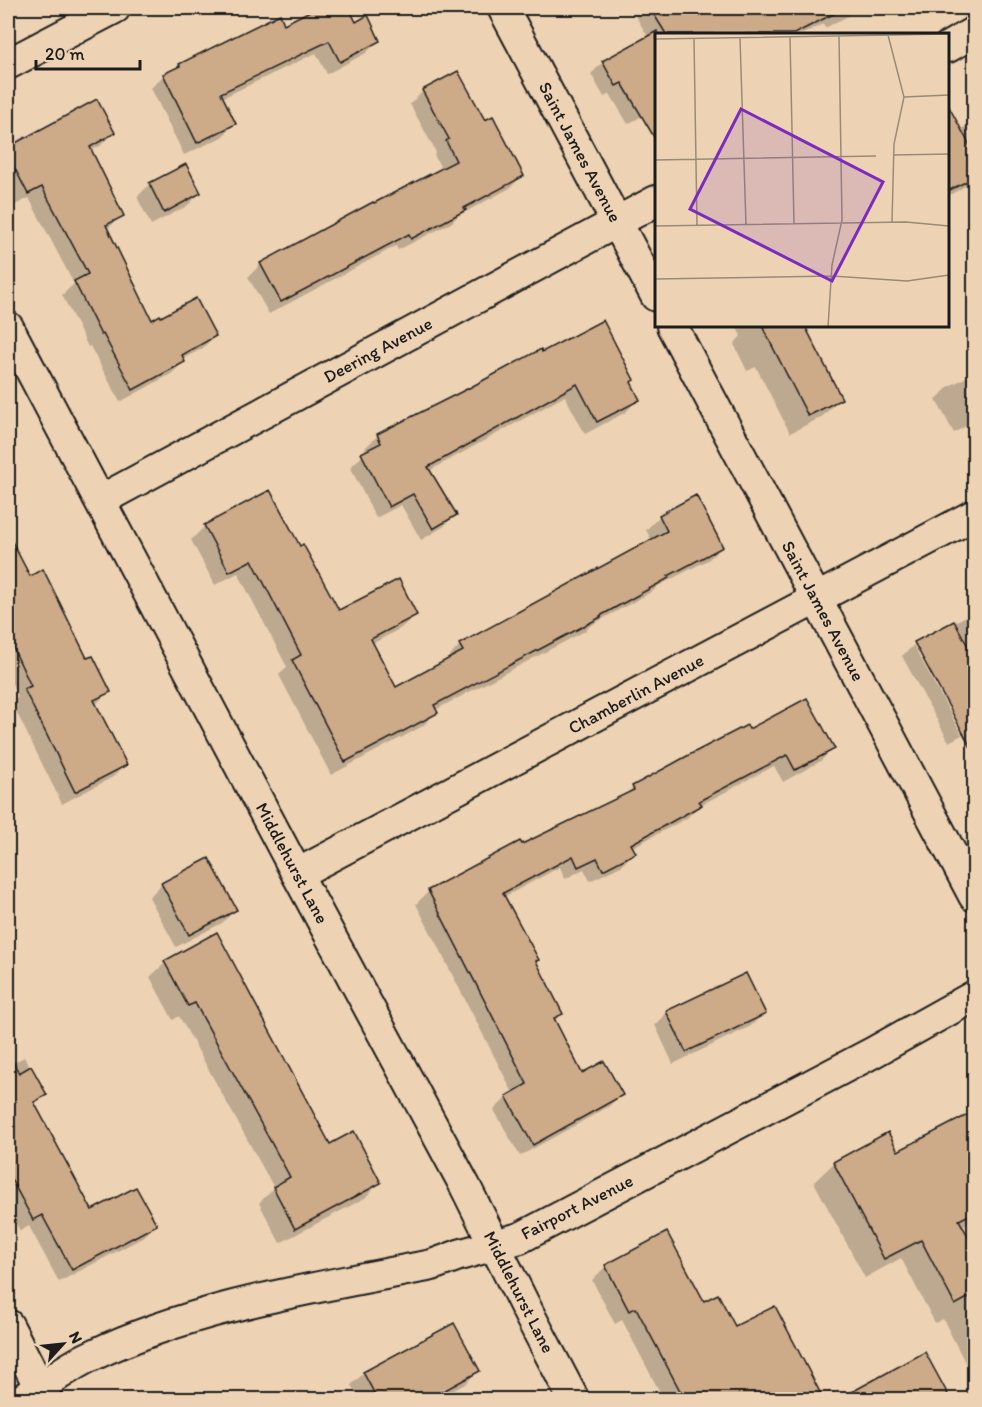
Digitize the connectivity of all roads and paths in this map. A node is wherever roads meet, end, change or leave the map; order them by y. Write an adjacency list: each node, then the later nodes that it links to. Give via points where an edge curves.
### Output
1 (115, 8): 5 (street)
2 (503, 8): 7 (street, Saint James Avenue)
3 (975, 32): 4 (street)
4 (949, 46)
5 (8, 64)
6 (655, 202): 7 (street, Deering Avenue)
7 (617, 222): 8 (street, Saint James Avenue); 11 (street, Deering Avenue)
8 (655, 292)
9 (8, 327): 11 (street, Middlehurst Lane)
10 (673, 327): 13 (street, Saint James Avenue)
11 (100, 500): 14 (street, Middlehurst Lane)
12 (975, 515): 13 (street, Chamberlin Avenue)
13 (816, 598): 14 (street, Chamberlin Avenue); 15 (street, Saint James Avenue)
14 (297, 874): 17 (street, Middlehurst Lane)
15 (975, 896)
16 (975, 996): 17 (street, Fairport Avenue, via 520,1238)
17 (494, 1245): 19 (street, Fairport Avenue, via 432,1265 204,1313 87,1357); 20 (street, Middlehurst Lane)
18 (8, 1325): 19 (street)
19 (36, 1395)
20 (574, 1400)

